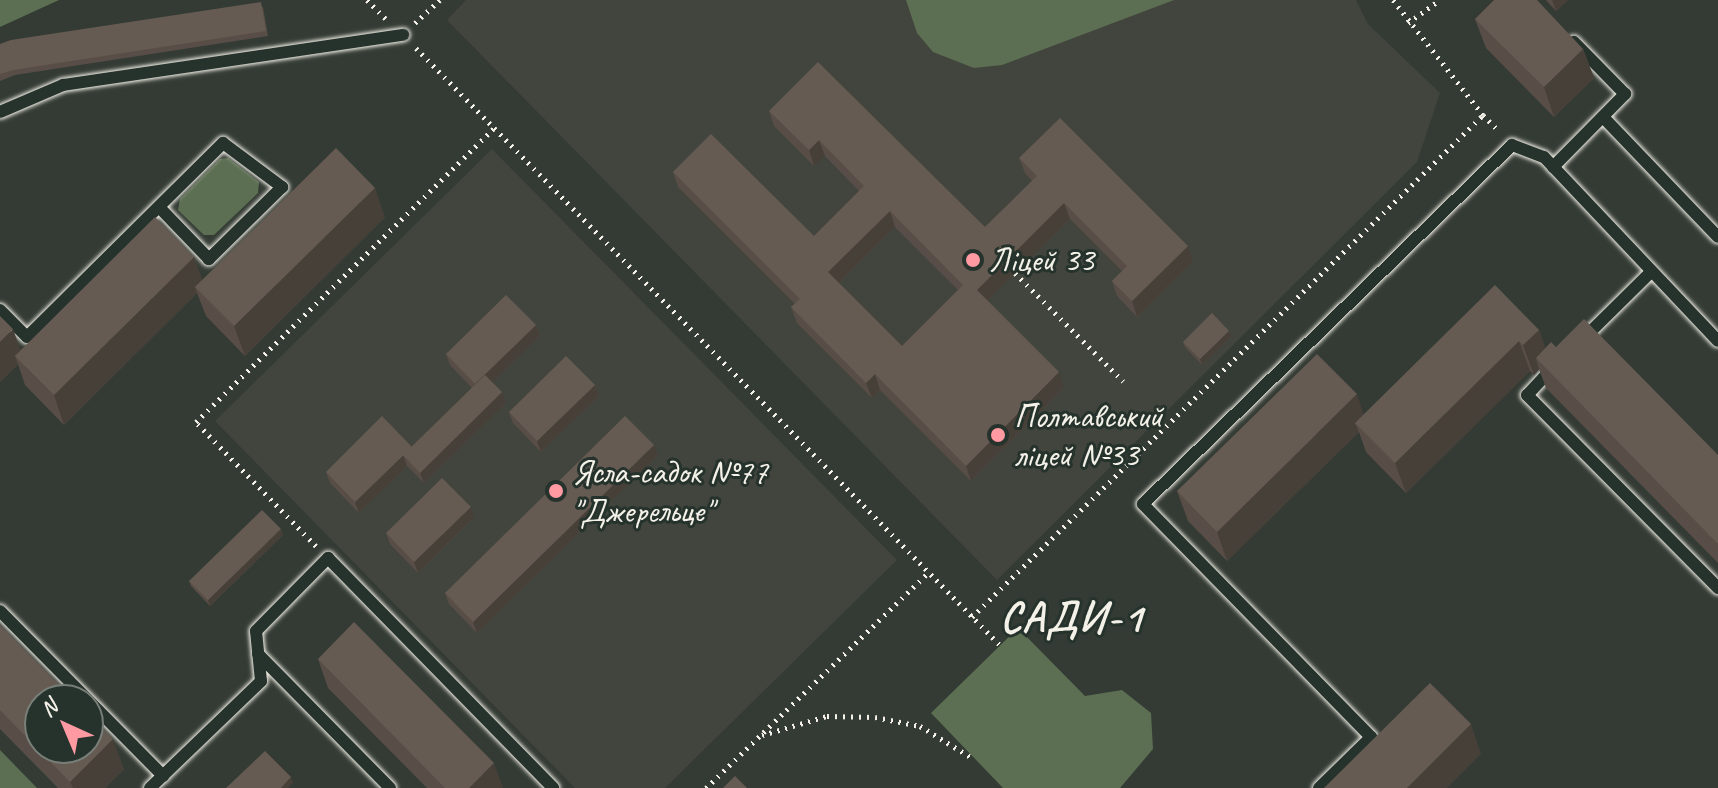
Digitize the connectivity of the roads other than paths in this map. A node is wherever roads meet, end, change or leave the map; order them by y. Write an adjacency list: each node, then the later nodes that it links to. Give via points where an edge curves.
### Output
1 (1566, 34): 4 (lane, via 1625,94)
2 (403, 35): 3 (lane, via 63,85)
3 (0, 112)
4 (1603, 117): 5 (lane); 7 (lane)
5 (1553, 167): 8 (lane); 20 (lane, via 1533,150 1512,145 1143,504 1371,737)
6 (159, 207): 6 (lane, via 209,259 282,187 223,143); 9 (lane, via 27,337)
7 (1718, 237)
8 (1650, 273): 10 (lane); 11 (lane)
9 (0, 310)
10 (1718, 341)
11 (1573, 349)
12 (1545, 376): 13 (lane, via 1527,395)
13 (1718, 588)
14 (0, 611): 16 (lane)
15 (258, 654): 16 (lane, via 261,681); 18 (lane); 19 (lane, via 256,631 328,558)
16 (163, 776): 17 (lane)
17 (150, 788)
18 (390, 788)
19 (553, 788)
20 (1319, 788)

